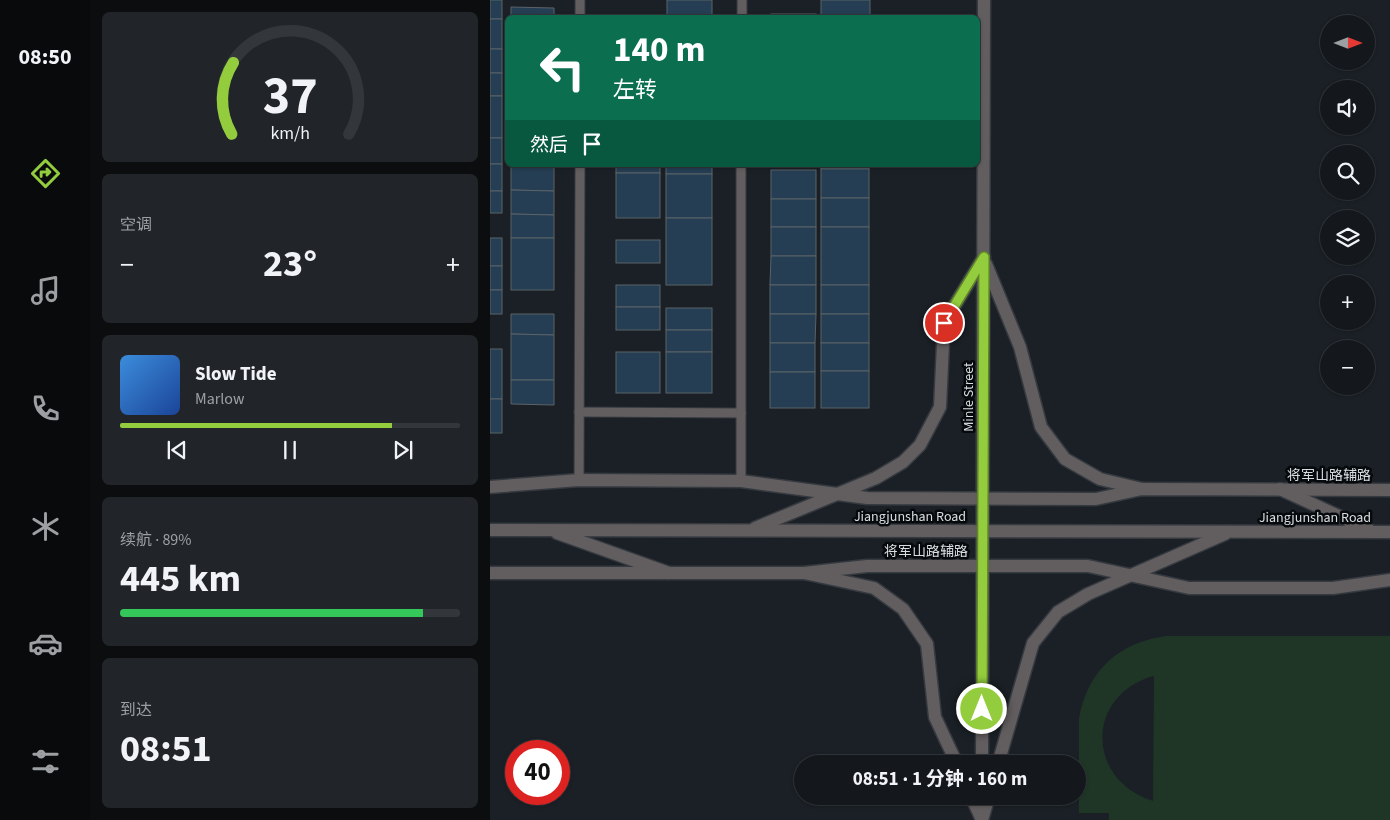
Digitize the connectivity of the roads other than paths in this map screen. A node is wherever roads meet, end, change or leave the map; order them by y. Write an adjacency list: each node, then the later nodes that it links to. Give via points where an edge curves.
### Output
1 (580, 0): 4 (lane)
2 (742, 0): 5 (lane)
3 (984, 0): 8 (street, Minle Street)
4 (580, 15)
5 (742, 15)
6 (580, 167): 9 (lane)
7 (742, 167): 10 (lane)
8 (984, 257): 14 (street, via 1020,347 1041,427 1065,459 1100,479); 17 (street, via 944,323 940,407 920,444 904,462); 18 (street, Minle Street)
9 (579, 412): 10 (lane); 11 (lane)
10 (741, 412): 12 (lane)
11 (579, 480): 12 (street, 将军山路辅路); 13 (street, 将军山路辅路)
12 (741, 481): 17 (street, 将军山路辅路)
13 (490, 487)
14 (1142, 489): 15 (street, 将军山路辅路); 18 (street, 将军山路辅路, via 1096,499)
15 (1280, 489): 16 (street, 将军山路辅路); 24 (street)
16 (1390, 490)
17 (837, 494): 18 (street, 将军山路辅路, via 867,498); 21 (street)
18 (983, 498): 22 (street, Minle Street)
19 (490, 530): 20 (street, Jiangjunshan Road)
20 (548, 530): 21 (street, Jiangjunshan Road); 28 (street)
21 (749, 531): 22 (street, Jiangjunshan Road)
22 (982, 531): 23 (street, Jiangjunshan Road); 26 (street, Minle Street)
23 (1230, 532): 24 (street, Jiangjunshan Road); 30 (street)
24 (1373, 532): 25 (street, Jiangjunshan Road)
25 (1390, 532)
26 (982, 566): 29 (street, 将军山路辅路, via 867,566); 30 (street, 将军山路辅路, via 1088,566); 33 (street, Minle Street)
27 (490, 573): 28 (street, 将军山路辅路)
28 (669, 573): 29 (street, 将军山路辅路)
29 (804, 574): 32 (street, via 874,588 903,609 927,644 936,717)
30 (1131, 575): 31 (street, 将军山路辅路, via 1189,588 1333,588); 34 (street, via 1058,612 1033,643)
31 (1390, 580)
32 (952, 755)
33 (982, 755)
34 (1001, 755)
35 (975, 805): 38 (street)
36 (982, 805): 38 (street)
37 (986, 805): 38 (street)
38 (982, 820)

